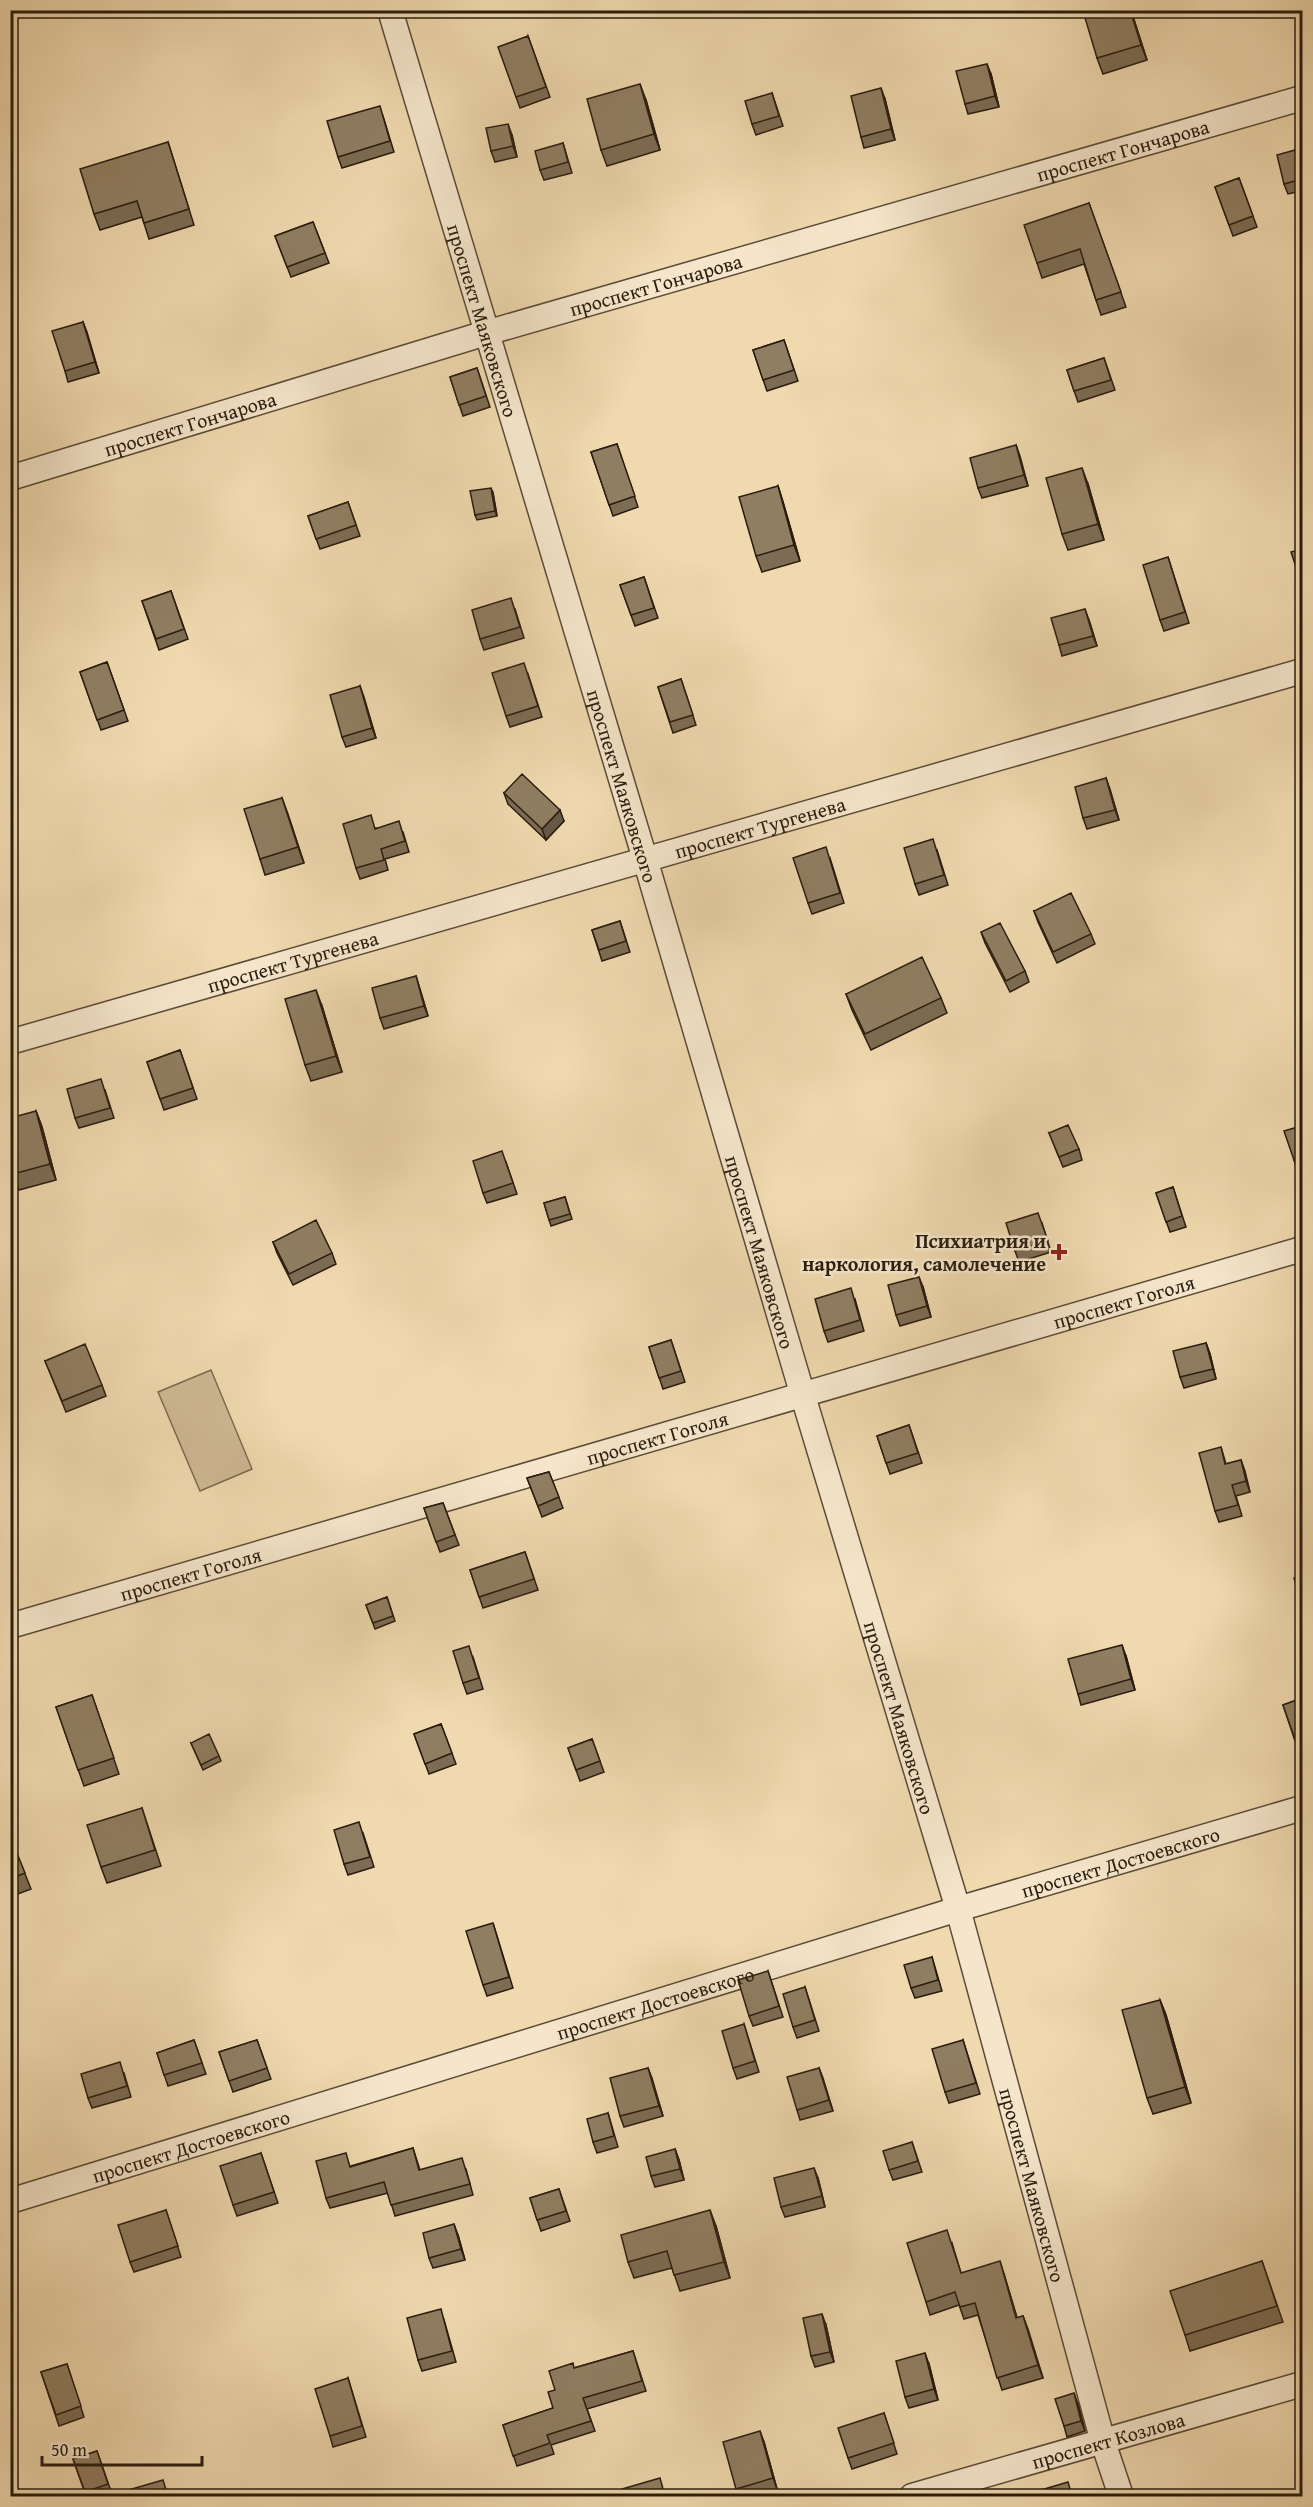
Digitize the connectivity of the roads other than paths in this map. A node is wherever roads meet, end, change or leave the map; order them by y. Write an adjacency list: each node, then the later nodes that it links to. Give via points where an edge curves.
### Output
1 (390, 10): 3 (street, проспект Маяковского)
2 (1302, 98): 3 (street, проспект Гончарова)
3 (486, 333): 4 (street, проспект Гончарова); 6 (street, проспект Маяковского)
4 (10, 478)
5 (1302, 671): 6 (street, проспект Тургенева)
6 (645, 859): 7 (street, проспект Тургенева); 9 (street, проспект Маяковского)
7 (10, 1042)
8 (1302, 1249): 9 (street, проспект Гоголя)
9 (803, 1396): 10 (street, проспект Гоголя); 12 (street, проспект Маяковского)
10 (10, 1626)
11 (1302, 1808): 12 (street, проспект Достоевского)
12 (958, 1909): 13 (street, проспект Достоевского); 15 (street, проспект Маяковского)
13 (10, 2201)
14 (1302, 2384): 15 (street, проспект Козлова)
15 (1103, 2442): 16 (street, проспект Козлова); 17 (street, проспект Маяковского)
16 (912, 2496)
17 (1121, 2496)

